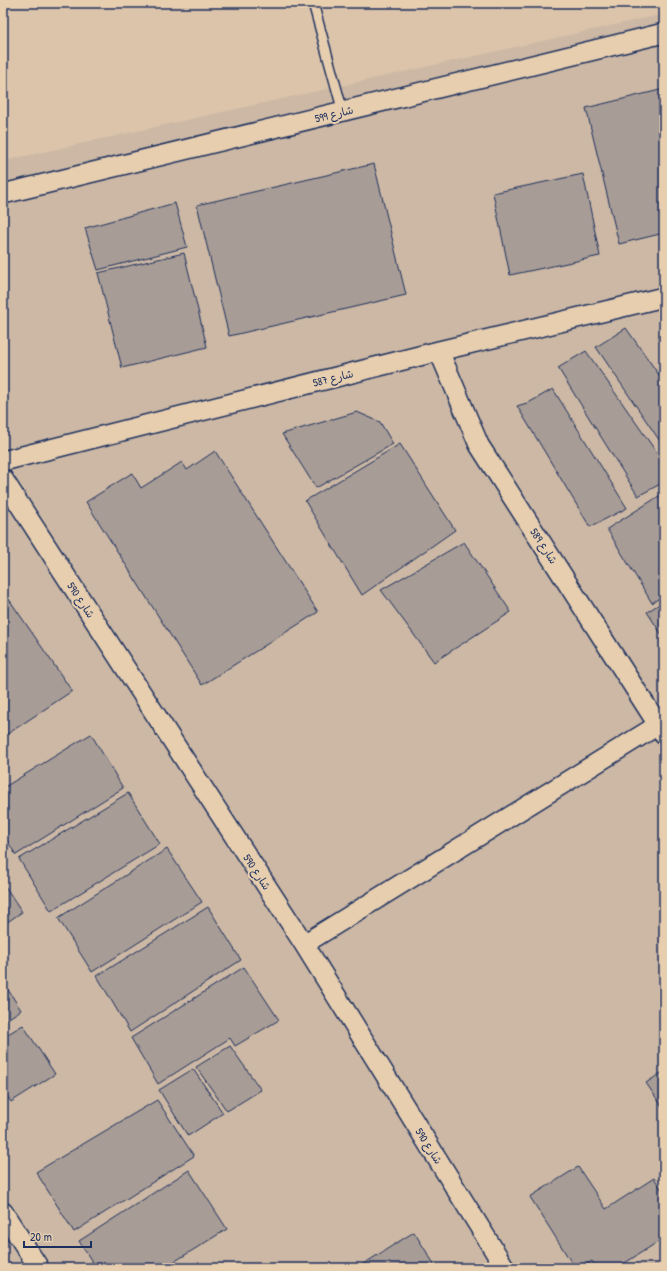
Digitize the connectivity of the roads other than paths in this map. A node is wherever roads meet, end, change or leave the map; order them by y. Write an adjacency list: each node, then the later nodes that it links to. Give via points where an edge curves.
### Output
1 (313, 3): 3 (lane)
2 (664, 33): 3 (street, شارع 599)
3 (343, 112): 4 (street, شارع 599)
4 (3, 194)
5 (664, 297): 6 (street, شارع 587)
6 (439, 351): 7 (street, شارع 587); 9 (street, شارع 589, via 479,445)
7 (3, 461)
8 (3, 479): 10 (street, شارع 590)
9 (661, 730): 10 (street)
10 (304, 944): 13 (street, شارع 590)
11 (6, 1223): 12 (street)
12 (39, 1268)
13 (505, 1268)

